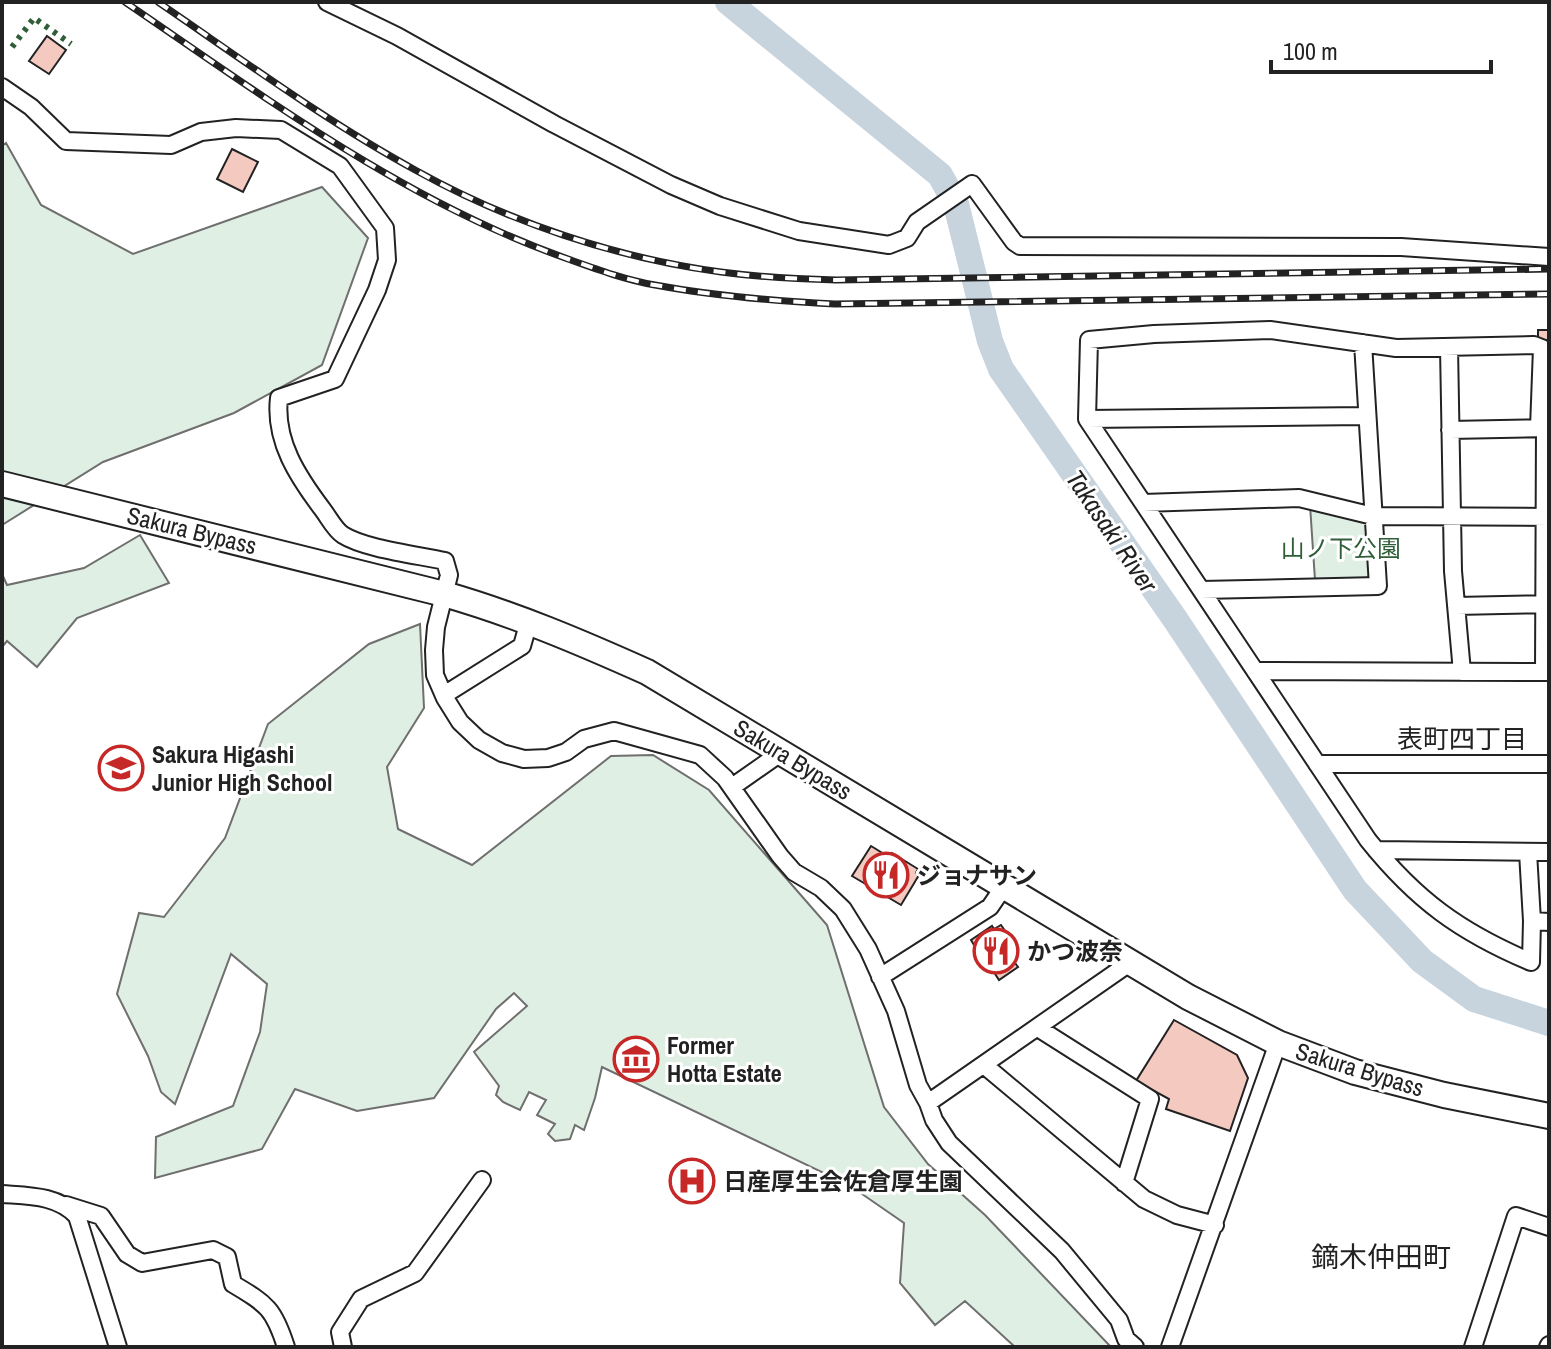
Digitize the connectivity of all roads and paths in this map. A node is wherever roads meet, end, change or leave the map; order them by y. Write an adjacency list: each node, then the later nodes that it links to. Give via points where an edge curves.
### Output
1 (327, 2): 3 (street, via 671,185 799,231 889,245 907,238 917,222 972,184 1020,246 1401,247)
2 (2, 87): 17 (street, via 66,141 171,145 201,132 281,130 340,166 385,228 387,260 335,379 279,398 282,439 297,473 341,534 445,561 449,575)
3 (1549, 257)
4 (1363, 343): 5 (street); 7 (street); 8 (street, via 1270,330 1089,340)
5 (1449, 347): 6 (street, via 1534,345); 10 (street)
6 (1546, 350): 9 (street)
7 (1366, 416): 8 (street); 13 (street)
8 (1087, 419): 12 (street)
9 (1544, 428): 10 (street); 14 (street)
10 (1450, 430): 15 (street)
11 (2, 484): 17 (highway, Sakura Bypass)
12 (1143, 503): 13 (street, via 1299,498); 16 (street)
13 (1373, 516): 15 (street); 16 (street, via 1378,586)
14 (1547, 517): 15 (street); 18 (street)
15 (1452, 518): 19 (street)
16 (1201, 590): 21 (street)
17 (444, 594): 20 (highway, Sakura Bypass); 24 (street, via 434,650 435,675)
18 (1547, 604): 19 (street); 23 (street)
19 (1456, 606): 22 (street)
20 (529, 621): 24 (street, via 522,646); 25 (highway, Sakura Bypass, via 647,672)
21 (1255, 671): 22 (street); 26 (street)
22 (1462, 672): 23 (street)
23 (1547, 672)
24 (444, 695): 28 (street, via 460,722 502,753 548,758 614,731 700,755)
25 (782, 752): 28 (street); 32 (highway, Sakura Bypass)
26 (1317, 764): 27 (street); 29 (street)
27 (1549, 764)
28 (732, 787): 35 (street, via 794,872 843,909)
29 (1376, 850): 30 (street); 33 (street, via 1435,910 1487,944 1531,962)
30 (1528, 852): 31 (street); 33 (street)
31 (1549, 852)
32 (1005, 885): 34 (highway, Sakura Bypass); 35 (street, via 990,907)
33 (1540, 921)
34 (1131, 962): 36 (street); 37 (highway, Sakura Bypass)
35 (880, 977): 39 (street)
36 (1038, 1028): 38 (street); 42 (street, via 1150,1099)
37 (1278, 1043): 40 (highway, Sakura Bypass, via 1355,1072); 45 (street)
38 (984, 1065): 39 (street); 42 (street)
39 (928, 1103): 50 (street, via 949,1143 1062,1251)
40 (1549, 1116)
41 (482, 1180): 49 (street, via 415,1273 361,1299 340,1332)
42 (1124, 1183): 45 (street, via 1154,1206)
43 (2, 1194): 44 (street, via 44,1197)
44 (66, 1205): 47 (street, via 82,1228); 48 (street, via 101,1216 127,1254 142,1263 213,1250 227,1257 233,1284 277,1318)
45 (1215, 1225): 51 (street)
46 (1549, 1227): 52 (street, via 1516,1216)
47 (118, 1347)
48 (286, 1347)
49 (343, 1347)
50 (1135, 1347)
51 (1170, 1347)
52 (1473, 1347)

